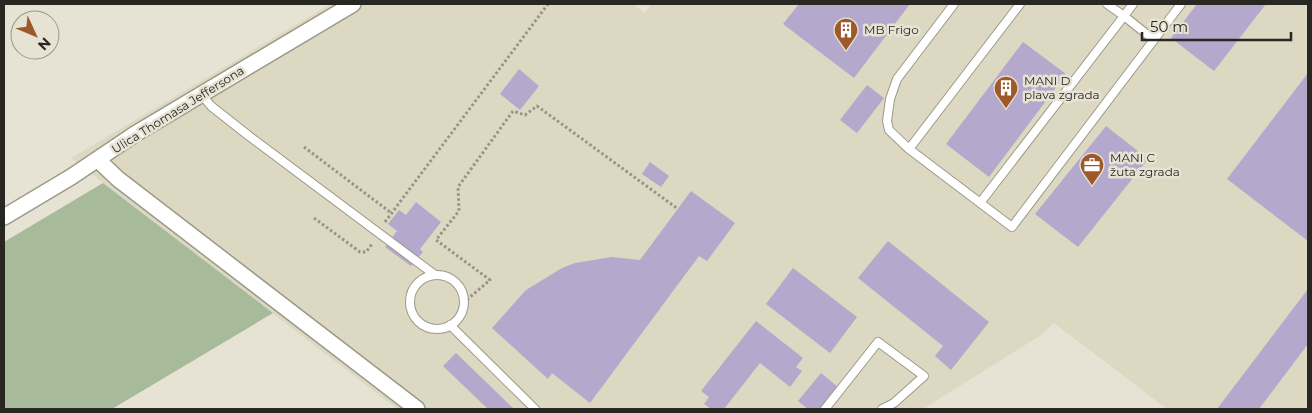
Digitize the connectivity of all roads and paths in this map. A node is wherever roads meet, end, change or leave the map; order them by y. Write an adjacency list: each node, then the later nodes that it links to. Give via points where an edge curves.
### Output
1 (353, 4): 10 (street, Ulica Thomasa Jeffersona)
2 (548, 4): 16 (path)
3 (954, 4): 12 (lane, via 896,79 893,88 887,121 890,130)
4 (1020, 4): 12 (lane)
5 (1107, 4): 8 (lane)
6 (1133, 4): 8 (lane)
7 (1182, 4): 9 (lane)
8 (1124, 16): 9 (lane); 14 (lane)
9 (1154, 40): 14 (lane, via 1012,227)
10 (201, 94): 13 (street, Ulica Thomasa Jeffersona); 19 (lane, via 211,106)
11 (304, 147): 16 (path)
12 (909, 149): 14 (lane)
13 (98, 160): 17 (street, Ulica Thomasa Jeffersona); 23 (street, via 118,179)
14 (980, 203)
15 (678, 209): 21 (path, via 537,106 525,115 514,111 458,188 459,211 436,240 490,280)
16 (390, 212): 19 (path)
17 (4, 217)
18 (314, 218): 19 (path, via 360,252 366,252)
19 (380, 233): 20 (lane)
20 (435, 275): 21 (lane, via 452,280 459,286); 22 (lane, via 416,285 410,307 424,325 433,328)
21 (464, 303): 22 (lane)
22 (450, 325): 24 (lane)
23 (417, 409)
24 (535, 409)
25 (825, 409): 26 (lane, via 878,342 924,376 894,403)
26 (882, 409)

